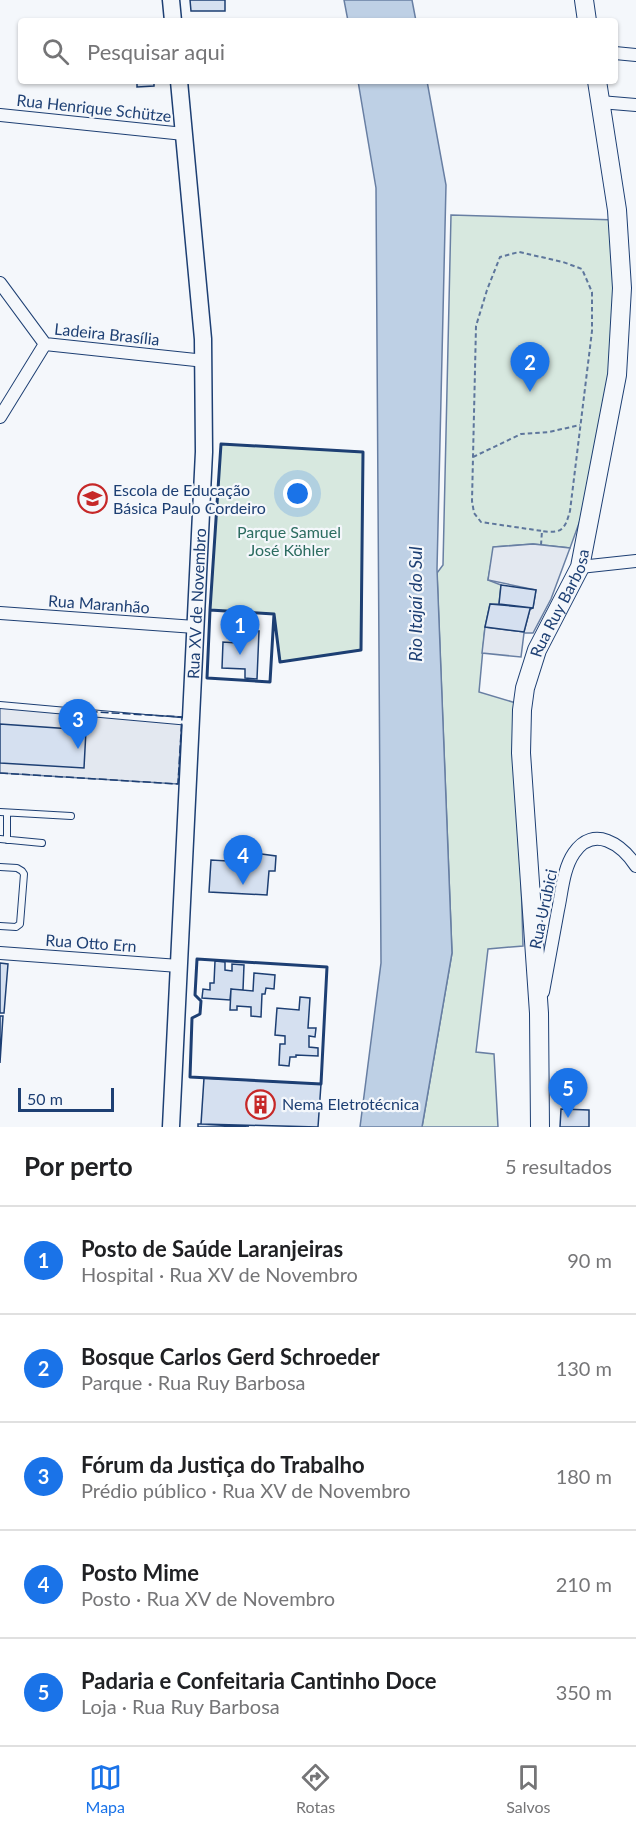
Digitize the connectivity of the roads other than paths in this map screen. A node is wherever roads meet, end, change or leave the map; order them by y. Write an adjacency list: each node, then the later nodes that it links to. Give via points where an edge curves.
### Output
1 (171, 0): 3 (main road)
2 (584, 0): 4 (main road)
3 (173, 18)
4 (587, 18)
5 (618, 53): 6 (street)
6 (636, 55)
7 (179, 84): 12 (main road, Rua XV de Novembro)
8 (597, 84): 9 (main road, Rua Ruy Barbosa)
9 (600, 102): 10 (street); 18 (main road, Rua Ruy Barbosa, via 617,210 621,330 612,410)
10 (636, 105)
11 (0, 116): 12 (street, Rua Henrique Schütze)
12 (184, 134): 15 (main road, Rua XV de Novembro)
13 (0, 284): 14 (street, Ladeira Brasília)
14 (45, 344): 15 (street, Ladeira Brasília); 16 (street)
15 (205, 362): 20 (main road, Rua XV de Novembro)
16 (0, 417)
17 (636, 561): 18 (street)
18 (580, 567): 32 (main road, Rua Ruy Barbosa, via 537,650 522,710 521,753)
19 (0, 613): 20 (street, Rua Maranhão)
20 (195, 627): 22 (main road, Rua XV de Novembro)
21 (0, 705): 22 (lane)
22 (191, 722): 31 (main road, Rua XV de Novembro)
23 (4, 813): 24 (lane); 25 (lane)
24 (71, 816)
25 (3, 840): 26 (lane)
26 (42, 843)
27 (0, 867): 29 (lane, via 17,868 24,874 20,924)
28 (636, 867): 32 (street, Rua Urubici, via 612,841 584,843 574,853 564,878)
29 (0, 926)
30 (0, 953): 31 (street, Rua Otto Ern)
31 (179, 966): 33 (main road, Rua XV de Novembro)
32 (538, 1014): 34 (main road, Rua Ruy Barbosa)
33 (171, 1127)
34 (540, 1127)

